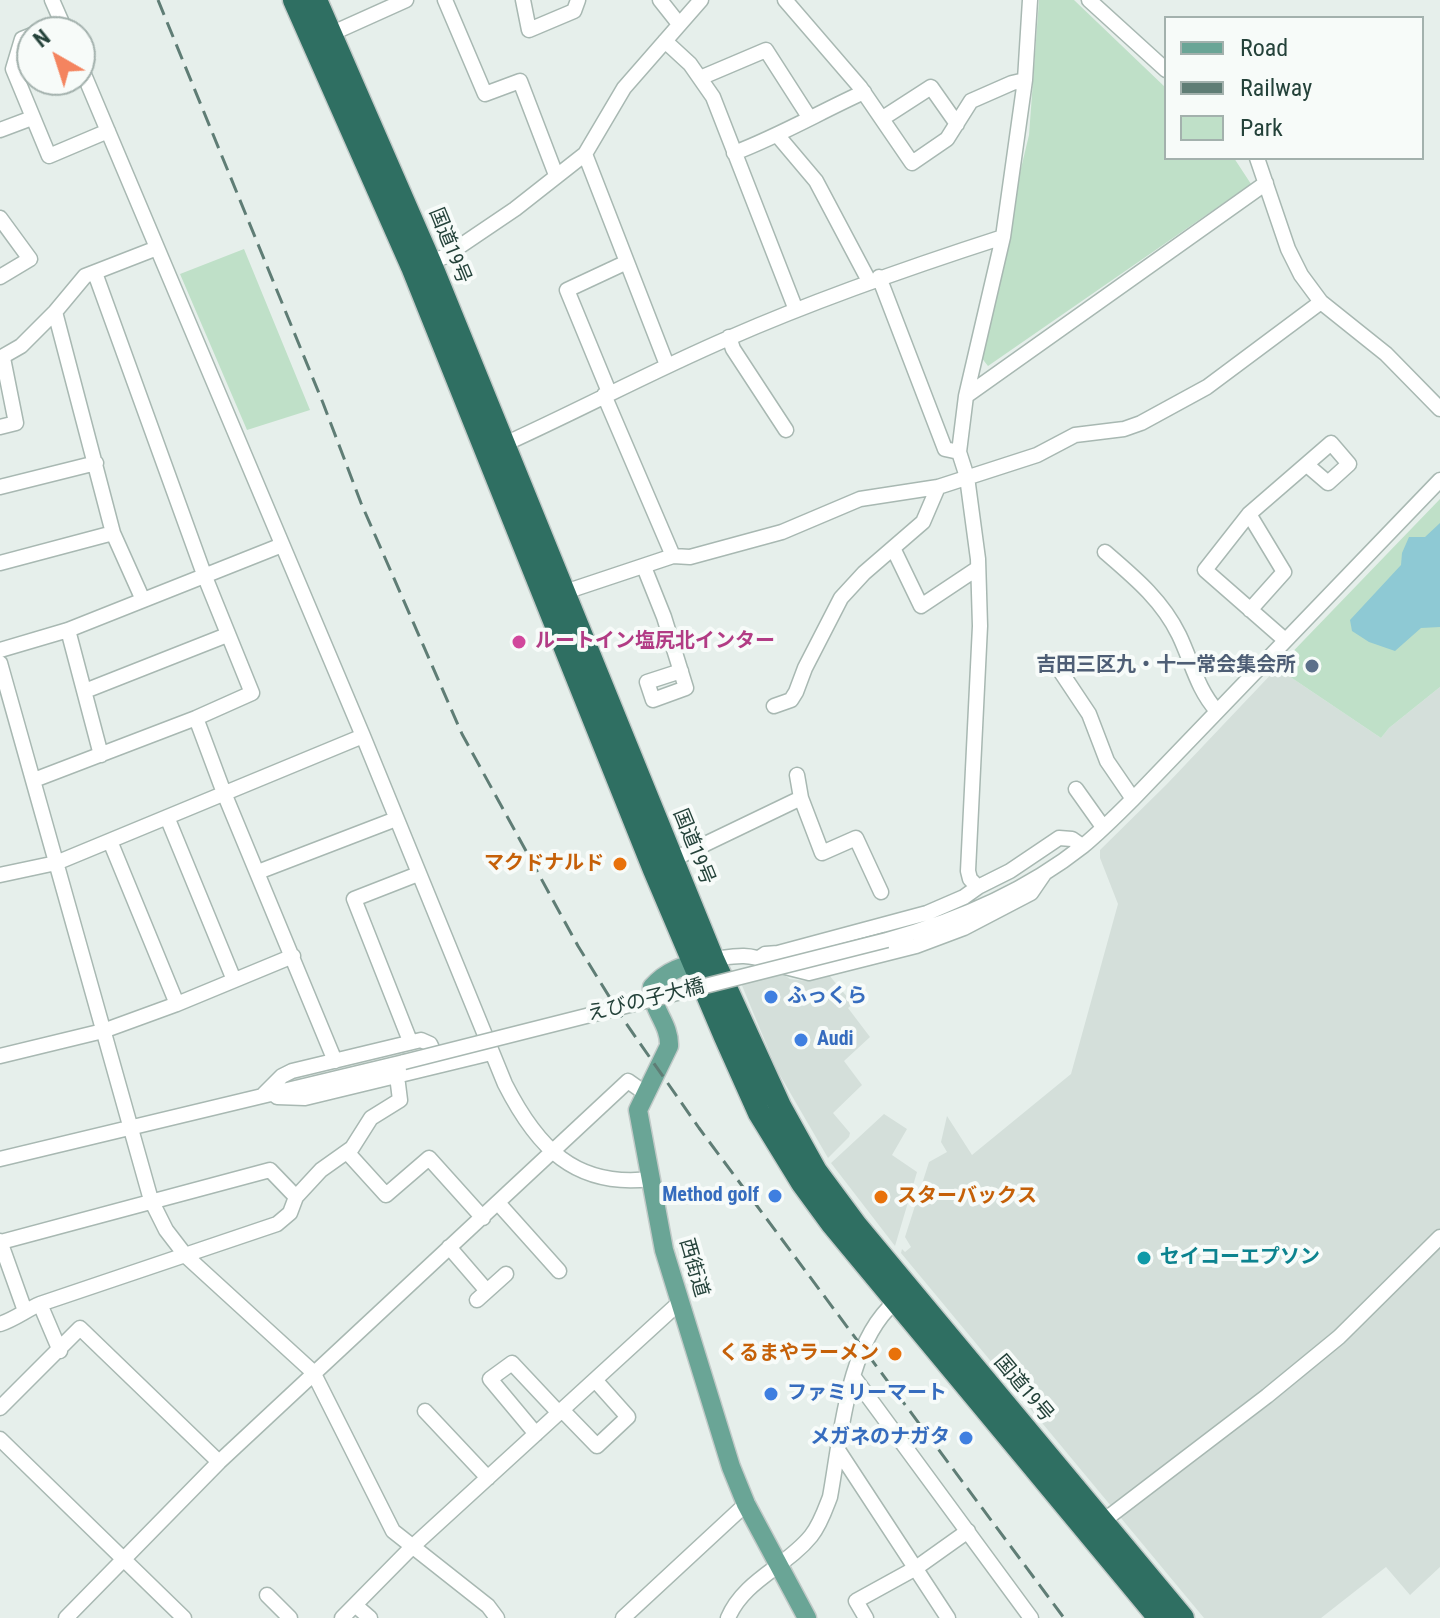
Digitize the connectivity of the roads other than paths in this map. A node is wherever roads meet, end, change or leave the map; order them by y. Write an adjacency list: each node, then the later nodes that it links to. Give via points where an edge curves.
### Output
1 (294, 0): 13 (highway, 国道19号)
2 (316, 0): 13 (highway, 国道19号)
3 (406, 0): 13 (street)
4 (445, 0): 31 (street, via 485,94 520,81)
5 (523, 0): 6 (street, via 529,30 574,11)
6 (578, 0)
7 (660, 0): 12 (street)
8 (701, 0): 12 (street)
9 (785, 0): 18 (street)
10 (1030, 0): 17 (street)
11 (1089, 0): 15 (street)
12 (679, 24): 14 (street)
13 (323, 38): 37 (highway, 国道19号)
14 (665, 41): 16 (street); 29 (street, via 624,88)
15 (1164, 68)
16 (700, 78): 21 (street, via 766,50); 28 (street)
17 (1025, 80): 24 (street, via 971,101); 34 (street)
18 (864, 92): 21 (street); 23 (street)
19 (23, 96): 22 (street)
20 (93, 96): 26 (street)
21 (809, 117): 27 (street)
22 (32, 118): 25 (street); 26 (street, via 49,156)
23 (883, 118): 24 (street, via 931,87); 24 (street, via 912,163 947,139)
24 (957, 124)
25 (0, 130)
26 (108, 131): 35 (street)
27 (778, 136): 28 (street); 40 (street, via 816,181)
28 (734, 153): 42 (street)
29 (585, 154): 31 (street); 36 (street)
30 (1258, 160): 32 (street)
31 (556, 175): 37 (street, via 444,257)
32 (1266, 183): 41 (street, via 1288,249); 48 (street)
33 (0, 218): 39 (street, via 30,259)
34 (1003, 237): 40 (street); 48 (street)
35 (157, 248): 38 (street); 62 (street)
36 (627, 262): 46 (street); 47 (street, via 567,290)
37 (421, 265): 52 (highway, 国道19号)
38 (95, 273): 43 (street, via 85,276); 69 (street)
39 (0, 277)
40 (874, 279): 42 (street); 53 (street, via 945,449)
41 (1321, 302): 49 (street, via 1386,354); 56 (street, via 1207,387 1141,423 1075,435 1037,455)
42 (796, 310): 44 (street)
43 (55, 312): 45 (street); 54 (street)
44 (729, 337): 46 (street); 51 (street)
45 (2, 358): 50 (street, via 16,423)
46 (667, 365): 47 (street)
47 (606, 394): 52 (street); 65 (street)
48 (966, 396): 53 (street)
49 (1440, 409)
50 (0, 427)
51 (786, 430)
52 (495, 448): 70 (highway, 国道19号)
53 (959, 452): 56 (street)
54 (96, 463): 58 (street); 61 (street)
55 (1307, 465): 60 (street)
56 (967, 477): 59 (street); 68 (street)
57 (1440, 480): 75 (street)
58 (0, 487)
59 (938, 487): 63 (street, via 923,522); 65 (street, via 860,499 782,532 690,557)
60 (1249, 514): 72 (street, via 1284,572); 72 (street, via 1205,570)
61 (113, 533): 66 (street); 71 (street)
62 (282, 545): 69 (street); 84 (street)
63 (893, 548): 68 (street, via 921,606); 81 (street, via 841,598 796,692 791,700)
64 (1105, 552): 82 (street, via 1149,590 1178,633 1203,696)
65 (673, 556): 67 (street)
66 (0, 563)
67 (644, 567): 70 (street); 79 (street)
68 (978, 568): 103 (street, via 968,871)
69 (205, 577): 71 (street); 74 (street)
70 (554, 596): 97 (highway, 国道19号); 107 (highway, 国道19号)
71 (143, 600): 73 (street)
72 (1250, 610): 75 (street)
73 (68, 630): 76 (street); 80 (street)
74 (227, 635): 80 (street); 83 (street, via 252,693)
75 (1285, 640): 82 (street)
76 (0, 650)
77 (0, 663): 87 (street)
78 (1059, 669): 91 (street)
79 (681, 671)
80 (85, 691): 85 (street)
81 (774, 706)
82 (1217, 711): 91 (street)
83 (196, 718): 85 (street); 89 (street)
84 (363, 736): 89 (street); 93 (street)
85 (101, 755): 87 (street)
86 (797, 775): 90 (street)
87 (34, 780): 98 (street)
88 (1076, 789): 94 (street)
89 (224, 793): 92 (street); 100 (street)
90 (801, 798): 97 (street); 104 (street, via 822,853 856,838)
91 (1133, 799): 94 (street)
92 (167, 817): 95 (street); 108 (street)
93 (396, 819): 100 (street); 101 (street)
94 (1103, 827): 96 (street)
95 (110, 841): 98 (street); 109 (street)
96 (1082, 846): 99 (street); 103 (street, via 1059,838)
97 (672, 860): 107 (highway, 国道19号)
98 (56, 863): 102 (street); 110 (street)
99 (1046, 870): 106 (street, via 1031,893 916,946 809,973); 118 (street, えびの子大橋, bridge, via 955,919 887,940)
100 (258, 872): 105 (street)
101 (418, 874): 111 (street, via 354,899); 112 (street)
102 (0, 875)
103 (978, 887): 106 (street, via 927,913)
104 (881, 892)
105 (293, 956): 108 (street); 114 (street)
106 (759, 958): 107 (street)
107 (703, 961): 117 (main road, 西街道, via 663,974 652,987 669,1046); 135 (highway, 国道19号, via 759,1113 832,1224); 152 (highway, 国道19号, via 816,1171)
108 (234, 980): 109 (street)
109 (177, 1004): 110 (street)
110 (103, 1031): 113 (street); 119 (street)
111 (410, 1041): 114 (street); 115 (street, via 430,1044)
112 (491, 1053): 115 (street); 120 (street, via 520,1112)
113 (0, 1056)
114 (335, 1061): 118 (street, via 292,1071)
115 (440, 1066): 116 (street)
116 (397, 1076): 118 (street, via 305,1098); 121 (street, via 400,1100 371,1118)
117 (645, 1093): 120 (street, via 628,1081); 123 (main road, 西街道, via 638,1110)
118 (262, 1096): 119 (street)
119 (130, 1126): 122 (street); 125 (street)
120 (553, 1151): 123 (street, via 596,1178); 126 (street)
121 (347, 1152): 124 (street); 127 (street, via 386,1195 429,1158)
122 (0, 1159)
123 (650, 1179): 134 (main road, 西街道)
124 (296, 1197): 125 (street, via 270,1170); 131 (street, via 290,1213 277,1224)
125 (151, 1200): 129 (street); 131 (street)
126 (499, 1204): 127 (street); 132 (street)
127 (483, 1218): 130 (street)
128 (1440, 1237): 152 (street, via 1339,1337)
129 (0, 1242): 137 (street)
130 (449, 1247): 133 (street, via 482,1296); 140 (street)
131 (186, 1256): 136 (street); 140 (street)
132 (559, 1271)
133 (506, 1274)
134 (680, 1302): 142 (street); 151 (main road, 西街道)
135 (895, 1302): 141 (street, via 863,1348); 152 (highway, 国道19号)
136 (40, 1304): 137 (street); 139 (street)
137 (25, 1311): 138 (street)
138 (0, 1324)
139 (60, 1351): 143 (street); 149 (street, via 80,1328)
140 (313, 1372): 149 (street); 154 (street, via 393,1531)
141 (853, 1376): 148 (street); 153 (street)
142 (595, 1380): 145 (street); 145 (street, via 628,1417 597,1446)
143 (0, 1408)
144 (425, 1411): 150 (street)
145 (560, 1412): 146 (street); 146 (street, via 512,1363 490,1379)
146 (536, 1434): 150 (street)
147 (0, 1439): 155 (street)
148 (838, 1450): 156 (street, via 822,1518); 157 (street)
149 (219, 1462): 155 (street)
150 (488, 1478): 154 (street)
151 (746, 1504): 156 (main road, 西街道); 166 (street)
152 (1096, 1527): 172 (highway, 国道19号); 173 (highway, 国道19号)
153 (968, 1531): 157 (street); 171 (street)
154 (412, 1547): 159 (street); 165 (street)
155 (125, 1560): 160 (street); 161 (street)
156 (781, 1565): 167 (street, via 757,1580); 168 (main road, 西街道)
157 (916, 1568): 169 (street, via 856,1601); 170 (street)
158 (266, 1595): 162 (street)
159 (355, 1605): 163 (street); 164 (street)
160 (66, 1618)
161 (184, 1618)
162 (290, 1618)
163 (342, 1618)
164 (370, 1618)
165 (497, 1618)
166 (623, 1618)
167 (728, 1618)
168 (807, 1618)
169 (866, 1618)
170 (948, 1618)
171 (1031, 1618)
172 (1159, 1618)
173 (1183, 1618)

